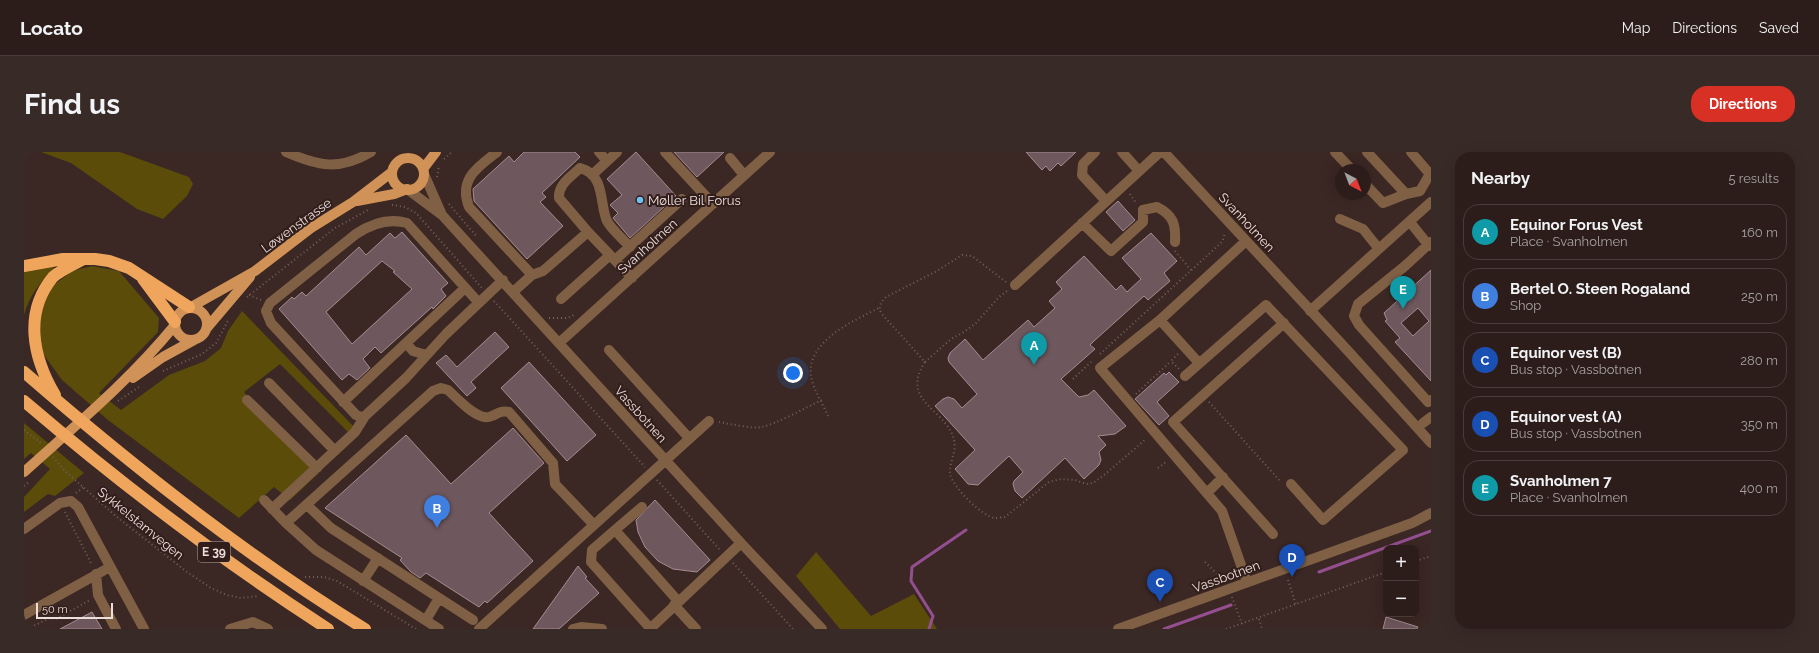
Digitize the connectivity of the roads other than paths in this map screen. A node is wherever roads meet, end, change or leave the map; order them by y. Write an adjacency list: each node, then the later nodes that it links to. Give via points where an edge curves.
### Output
1 (286, 152): 2 (street, via 308,162 332,166 358,159)
2 (371, 152)
3 (416, 152): 17 (main road)
4 (436, 152): 21 (main road)
5 (497, 152): 50 (street, via 469,176 466,200 469,207)
6 (599, 152): 19 (street)
7 (617, 152): 19 (street)
8 (665, 152): 35 (street)
9 (770, 152): 26 (street, Svanholmen)
10 (1096, 152): 32 (street, via 1083,164 1082,175)
11 (1122, 152): 22 (street)
12 (1160, 152): 22 (street)
13 (1164, 152): 41 (street, Svanholmen)
14 (1335, 152): 20 (street)
15 (1367, 152): 30 (street)
16 (1411, 152): 24 (street)
17 (404, 158): 21 (main road, via 415,160); 23 (main road, via 398,161)
18 (730, 158): 26 (street)
19 (607, 161): 25 (street)
20 (1346, 164)
21 (423, 171): 27 (main road, via 423,179 417,187); 36 (street, Vassbotnen)
22 (1139, 171): 32 (street)
23 (392, 172): 27 (main road, via 396,184); 33 (main road, Løwenstrasse)
24 (1430, 173): 29 (street)
25 (592, 175): 40 (street, via 580,168 558,191 559,198); 44 (street, via 601,189 607,220)
26 (744, 175): 35 (street, Svanholmen)
27 (407, 189): 33 (main road, Løwenstrasse); 36 (street, Vassbotnen)
28 (1371, 190): 30 (street, via 1383,203)
29 (1420, 191): 30 (street); 34 (street)
30 (1406, 194)
31 (682, 200): 44 (street)
32 (1106, 201): 39 (street)
33 (353, 202): 49 (main road, Løwenstrasse, via 311,228)
34 (1431, 203): 38 (street)
35 (713, 204): 51 (street, Svanholmen)
36 (442, 215): 53 (street, Vassbotnen)
37 (1340, 219): 45 (street, via 1363,229)
38 (1410, 222): 43 (street); 45 (street)
39 (1082, 223): 42 (street, via 1111,251 1143,222 1143,210 1157,207 1174,220); 54 (street)
40 (588, 232): 46 (street); 50 (street, via 543,271)
41 (1246, 241): 60 (street, Svanholmen); 62 (street)
42 (1175, 242)
43 (1430, 244): 76 (street, via 1358,304 1354,316 1398,370 1428,402)
44 (630, 247): 46 (street)
45 (1379, 249): 60 (street)
46 (613, 257): 51 (street); 57 (street)
47 (82, 259): 48 (highway, via 62,259); 52 (highway, via 118,263); 79 (highway, E 39, via 45,284 35,298 29,316 28,334 32,350)
48 (24, 266)
49 (255, 271): 59 (main road, Løwenstrasse); 64 (main road, Løwenstrasse)
50 (532, 275): 56 (street)
51 (632, 278): 67 (street, Svanholmen)
52 (143, 279): 59 (highway); 61 (highway)
53 (503, 280): 56 (street, Vassbotnen); 58 (street)
54 (1015, 285)
55 (465, 288): 58 (street); 66 (street); 78 (street, via 407,224 390,220 356,234 270,304 266,311 271,323)
56 (513, 292): 67 (street, Vassbotnen)
57 (561, 299)
58 (479, 303): 69 (street)
59 (190, 307): 61 (main road, via 178,314); 64 (main road, via 196,308 204,315)
60 (1310, 311): 85 (street, Svanholmen)
61 (175, 323): 65 (main road, via 181,337); 74 (main road)
62 (1156, 323): 70 (street); 92 (street, via 1100,368)
63 (1284, 323): 70 (street, via 1266,306); 90 (street, via 1173,422); 91 (street, via 1403,450 1323,520)
64 (206, 330): 65 (main road)
65 (194, 340): 74 (main road, via 162,357)
66 (406, 343): 69 (street, via 413,351); 78 (street)
67 (559, 343): 87 (street, Vassbotnen)
68 (610, 350): 84 (street)
69 (426, 355): 82 (street, via 406,378)
70 (1199, 363): 72 (street)
71 (24, 372): 79 (highway, E 39)
72 (1185, 376)
73 (269, 383): 86 (street)
74 (111, 398): 89 (main road)
75 (247, 400): 88 (street)
76 (1431, 400)
77 (24, 401): 81 (highway, E 39)
78 (343, 402): 82 (street, via 357,417)
79 (61, 404): 119 (highway, E 39, via 185,504 308,592)
80 (24, 407): 81 (highway, E 39)
81 (39, 414): 118 (highway, E 39, via 202,544)
82 (365, 416): 86 (street, via 359,427)
83 (709, 420): 84 (street)
84 (689, 438): 87 (street)
85 (1431, 443)
86 (335, 451): 88 (street)
87 (666, 460): 99 (street); 103 (street, Vassbotnen)
88 (317, 468): 96 (street)
89 (24, 472)
90 (1223, 477): 92 (street); 102 (street)
91 (1286, 483)
92 (1208, 492): 108 (street, via 1222,511)
93 (264, 500): 96 (street)
94 (307, 505): 98 (street); 99 (street, via 433,391 441,388 448,390 479,417 488,417 501,411 509,412 553,463 555,484); 104 (street, via 331,528)
95 (642, 507): 101 (street)
96 (272, 509): 98 (street)
97 (1431, 513): 108 (street, Vassbotnen, via 1412,523)
98 (286, 523): 107 (street, via 316,550)
99 (594, 525): 121 (street)
100 (24, 529): 105 (street, via 60,503 71,501 78,507)
101 (615, 530): 110 (street); 124 (street, via 592,550 590,562)
102 (1273, 534)
103 (741, 543): 110 (street); 126 (street, Vassbotnen)
104 (378, 558): 107 (street); 109 (street)
105 (110, 567): 106 (street); 115 (street)
106 (96, 574): 111 (street); 114 (street, via 98,595)
107 (363, 581): 112 (street)
108 (1247, 582): 127 (street, Vassbotnen)
109 (439, 598): 112 (street); 113 (street)
110 (676, 603): 124 (street); 125 (street)
111 (24, 615)
112 (426, 620): 120 (street)
113 (473, 620)
114 (116, 629)
115 (144, 629)
116 (230, 629): 117 (street, via 254,622)
117 (268, 629)
118 (328, 629)
119 (365, 629)
120 (439, 629)
121 (479, 629)
122 (573, 629): 123 (street)
123 (602, 629)
124 (650, 629)
125 (696, 629)
126 (822, 629)
127 (1118, 629)

